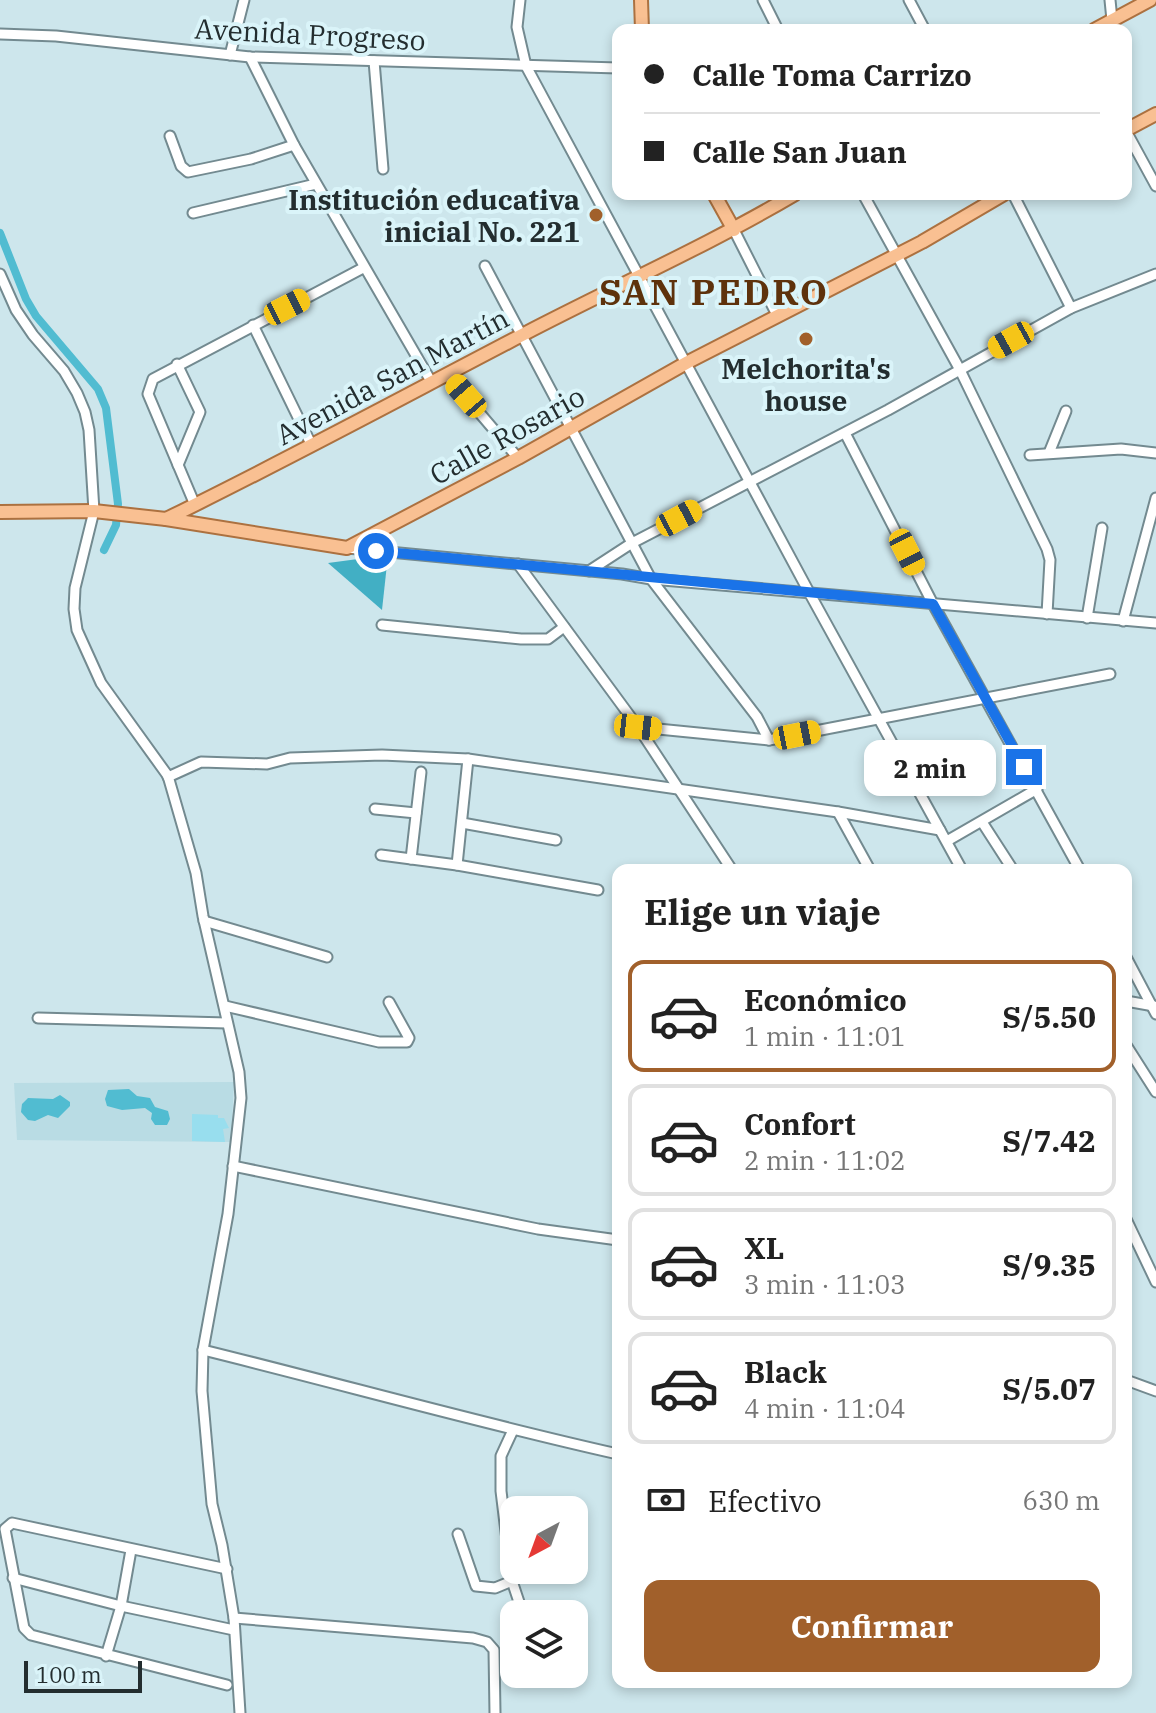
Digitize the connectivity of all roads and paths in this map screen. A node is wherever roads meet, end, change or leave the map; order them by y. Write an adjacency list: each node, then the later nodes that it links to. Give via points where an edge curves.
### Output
1 (244, 0): 14 (street)
2 (520, 0): 17 (street, via 517,27)
3 (641, 0): 9 (main road)
4 (763, 0): 10 (street)
5 (909, 0): 11 (street)
6 (1110, 0): 8 (street)
7 (1150, 0): 8 (main road)
8 (1112, 20): 12 (main road)
9 (642, 24)
10 (775, 24)
11 (922, 24)
12 (1105, 24)
13 (0, 34): 14 (street, Avenida Progreso)
14 (230, 55): 15 (street, Avenida Progreso)
15 (250, 57): 16 (street, Avenida Progreso); 23 (street)
16 (374, 61): 17 (street, Avenida Progreso); 24 (street)
17 (526, 66): 18 (street, Avenida Progreso); 38 (street)
18 (612, 68)
19 (1156, 114): 20 (main road)
20 (1132, 128)
21 (170, 136): 23 (street, via 188,172)
22 (1132, 142): 26 (street)
23 (294, 145): 25 (street)
24 (383, 169)
25 (316, 184): 32 (street); 36 (street)
26 (1156, 186)
27 (717, 200): 33 (main road)
28 (785, 200): 33 (main road, Avenida San Martín)
29 (866, 200): 34 (street)
30 (994, 200): 34 (main road, Calle Rosario)
31 (1016, 200): 40 (street)
32 (193, 213)
33 (734, 230): 38 (main road, Avenida San Martín); 41 (street)
34 (894, 254): 41 (main road, Calle Rosario); 46 (street)
35 (485, 266): 43 (street)
36 (363, 268): 42 (street); 48 (street)
37 (0, 274): 62 (street, via 16,310 77,393)
38 (639, 274): 43 (main road, Avenida San Martín); 44 (street)
39 (1156, 274): 40 (street)
40 (1071, 308): 46 (street)
41 (777, 315): 44 (main road, Calle Rosario)
42 (253, 325): 45 (street); 52 (street)
43 (520, 336): 47 (main road, Avenida San Martín); 50 (street)
44 (688, 362): 50 (main road, Calle Rosario); 58 (street)
45 (177, 364): 57 (street, via 200,412); 57 (street, via 153,379 148,394)
46 (959, 368): 51 (street); 72 (street, via 1047,549)
47 (448, 376): 48 (main road, Avenida San Martín); 56 (street)
48 (432, 383): 52 (main road, Avenida San Martín)
49 (1066, 411): 53 (street)
50 (571, 428): 56 (main road, Calle Rosario); 65 (street)
51 (845, 433): 58 (street); 71 (street)
52 (312, 446): 60 (main road, Avenida San Martín)
53 (1049, 453): 54 (street); 55 (street)
54 (1156, 453)
55 (1030, 455)
56 (518, 458): 66 (main road, Calle Rosario)
57 (178, 465): 60 (street)
58 (749, 480): 65 (street); 70 (street)
59 (1156, 498): 74 (street)
60 (195, 505): 63 (main road, Avenida San Martín)
61 (0, 512): 62 (main road)
62 (106, 513): 63 (main road); 85 (street, via 75,588 77,630 101,683)
63 (166, 519): 66 (main road)
64 (1102, 528): 73 (street)
65 (632, 543): 68 (street); 69 (street)
66 (347, 548): 67 (street)
67 (518, 564): 68 (street); 77 (street)
68 (589, 571): 69 (street)
69 (651, 579): 70 (street); 82 (street)
70 (810, 594): 71 (street); 80 (street)
71 (933, 604): 72 (street); 79 (street)
72 (1047, 614): 73 (street)
73 (1087, 618): 74 (street)
74 (1123, 621): 75 (street)
75 (1156, 623)
76 (382, 625): 77 (street, via 521,639 548,639)
77 (564, 627): 81 (street)
78 (1110, 674): 79 (street)
79 (985, 699): 80 (street); 86 (street)
80 (879, 720): 82 (street); 93 (street)
81 (638, 727): 82 (street); 87 (street)
82 (769, 740)
83 (468, 759): 85 (street, via 382,755 290,758 267,764 201,762); 87 (street); 92 (street)
84 (421, 772): 90 (street)
85 (168, 777): 105 (street)
86 (1037, 789): 91 (street); 102 (street)
87 (682, 790): 89 (street); 98 (street)
88 (375, 809): 90 (street)
89 (838, 812): 93 (street); 99 (street)
90 (416, 813): 97 (street)
91 (982, 822): 95 (street); 101 (street)
92 (462, 823): 94 (street); 103 (street)
93 (940, 830): 95 (street)
94 (556, 840)
95 (947, 841): 100 (street)
96 (381, 855): 97 (street)
97 (411, 859): 103 (street)
98 (728, 864)
99 (867, 864)
100 (959, 864)
101 (1009, 864)
102 (1077, 864)
103 (457, 865): 104 (street)
104 (598, 890)
105 (204, 921): 106 (street); 110 (street)
106 (327, 957)
107 (1132, 968): 111 (street)
108 (389, 1002): 110 (street, via 407,1042 379,1042)
109 (1132, 1002): 111 (street)
110 (225, 1006): 113 (street)
111 (1154, 1008)
112 (38, 1018): 113 (street)
113 (227, 1023): 116 (street, via 241,1098)
114 (1132, 1054): 115 (street)
115 (1156, 1092)
116 (233, 1166): 118 (street, via 538,1229); 120 (street)
117 (1132, 1232): 119 (street)
118 (612, 1239)
119 (1156, 1282)
120 (203, 1350): 123 (street); 128 (street, via 212,1504)
121 (1132, 1382): 122 (street)
122 (1156, 1391)
123 (513, 1430): 124 (street); 125 (street, via 501,1456)
124 (612, 1453)
125 (502, 1496)
126 (458, 1534): 130 (street, via 476,1586)
127 (131, 1550): 128 (street); 129 (street, via 10,1523 5,1531); 131 (street)
128 (227, 1569): 132 (street)
129 (13, 1578): 131 (street); 134 (street, via 28,1633)
130 (505, 1584)
131 (121, 1606): 133 (street); 134 (street)
132 (234, 1618): 133 (street); 137 (street, via 487,1642 494,1650)
133 (234, 1630): 136 (street)
134 (106, 1656): 135 (street)
135 (227, 1685)
136 (240, 1713)
137 (495, 1713)

